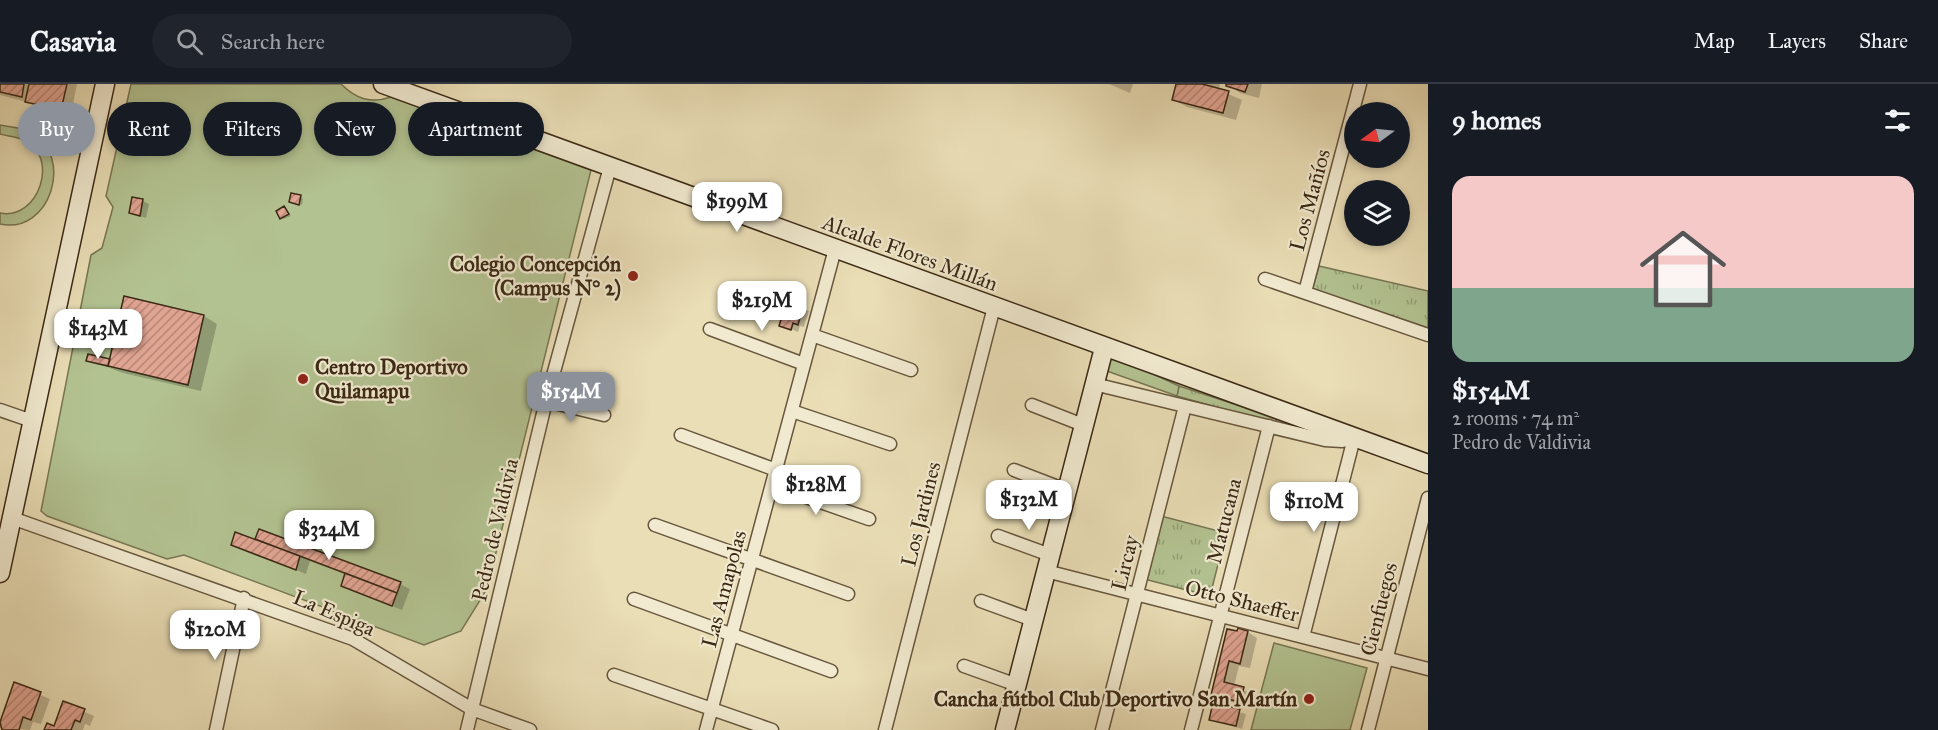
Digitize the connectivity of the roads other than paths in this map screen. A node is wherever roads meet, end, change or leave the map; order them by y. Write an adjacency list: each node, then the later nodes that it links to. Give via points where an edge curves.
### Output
1 (105, 84): 22 (street)
2 (383, 84): 4 (street, Alcalde Flores Millán)
3 (1360, 84): 7 (street, Los Mañíos)
4 (610, 167): 5 (street, Alcalde Flores Millán); 16 (street, Pedro de Valdivia)
5 (835, 249): 8 (street, Alcalde Flores Millán); 10 (street, Las Amapolas)
6 (1265, 279): 7 (street)
7 (1305, 292): 11 (street)
8 (993, 307): 12 (street, Alcalde Flores Millán); 63 (street, Los Jardines)
9 (710, 329): 13 (street)
10 (812, 335): 13 (street, Las Amapolas); 14 (street)
11 (1428, 335)
12 (1104, 348): 15 (street); 26 (street, Alcalde Flores Millán)
13 (804, 364): 20 (street, Las Amapolas)
14 (911, 370)
15 (1094, 384): 18 (street, Alcalde Flores Millán); 23 (street)
16 (546, 401): 21 (street); 56 (street, Pedro de Valdivia)
17 (1032, 405): 23 (street)
18 (1185, 406): 24 (street, Alcalde Flores Millán); 42 (street, Lircay)
19 (0, 410): 22 (street)
20 (792, 411): 27 (street); 29 (street, Las Amapolas)
21 (604, 415)
22 (32, 421): 34 (street)
23 (1083, 425): 32 (street)
24 (1269, 426): 26 (street, Alcalde Flores Millán, via 1333,441); 46 (street, Matucana)
25 (681, 435): 29 (street)
26 (1354, 438): 28 (street, Alcalde Flores Millán); 49 (street)
27 (890, 444)
28 (1428, 465)
29 (776, 470): 31 (street, Las Amapolas)
30 (1014, 470): 32 (street)
31 (772, 485): 35 (street); 38 (street, Las Amapolas)
32 (1066, 490): 39 (street)
33 (1428, 498): 50 (street, Cienfuegos)
34 (12, 518): 40 (street); 43 (street, La Espiga)
35 (869, 519)
36 (655, 525): 38 (street)
37 (998, 536): 39 (street, Otto Shaeffer)
38 (752, 559): 41 (street); 48 (street, Las Amapolas)
39 (1048, 563): 42 (street, Otto Shaeffer); 47 (street)
40 (0, 573)
41 (848, 594)
42 (1137, 594): 46 (street, Otto Shaeffer); 65 (street, Lircay)
43 (244, 598): 56 (street, La Espiga, via 353,639); 58 (street)
44 (634, 599): 48 (street)
45 (981, 601): 47 (street)
46 (1220, 615): 49 (street, Otto Shaeffer); 66 (street, Matucana)
47 (1033, 620): 55 (street)
48 (732, 635): 53 (street); 57 (street, Las Amapolas)
49 (1303, 637): 50 (street, Otto Shaeffer)
50 (1387, 658): 52 (street, Otto Shaeffer); 67 (street, Cienfuegos)
51 (964, 666): 55 (street)
52 (1428, 669)
53 (831, 671)
54 (614, 675): 57 (street)
55 (1017, 685): 64 (street)
56 (472, 709): 59 (street, Pedro de Valdivia); 60 (street, La Espiga)
57 (712, 709): 61 (street, Las Amapolas); 62 (street)
58 (216, 730)
59 (467, 730)
60 (530, 730)
61 (706, 730)
62 (772, 730)
63 (885, 730)
64 (1005, 730)
65 (1102, 730)
66 (1191, 730)
67 (1368, 730)

